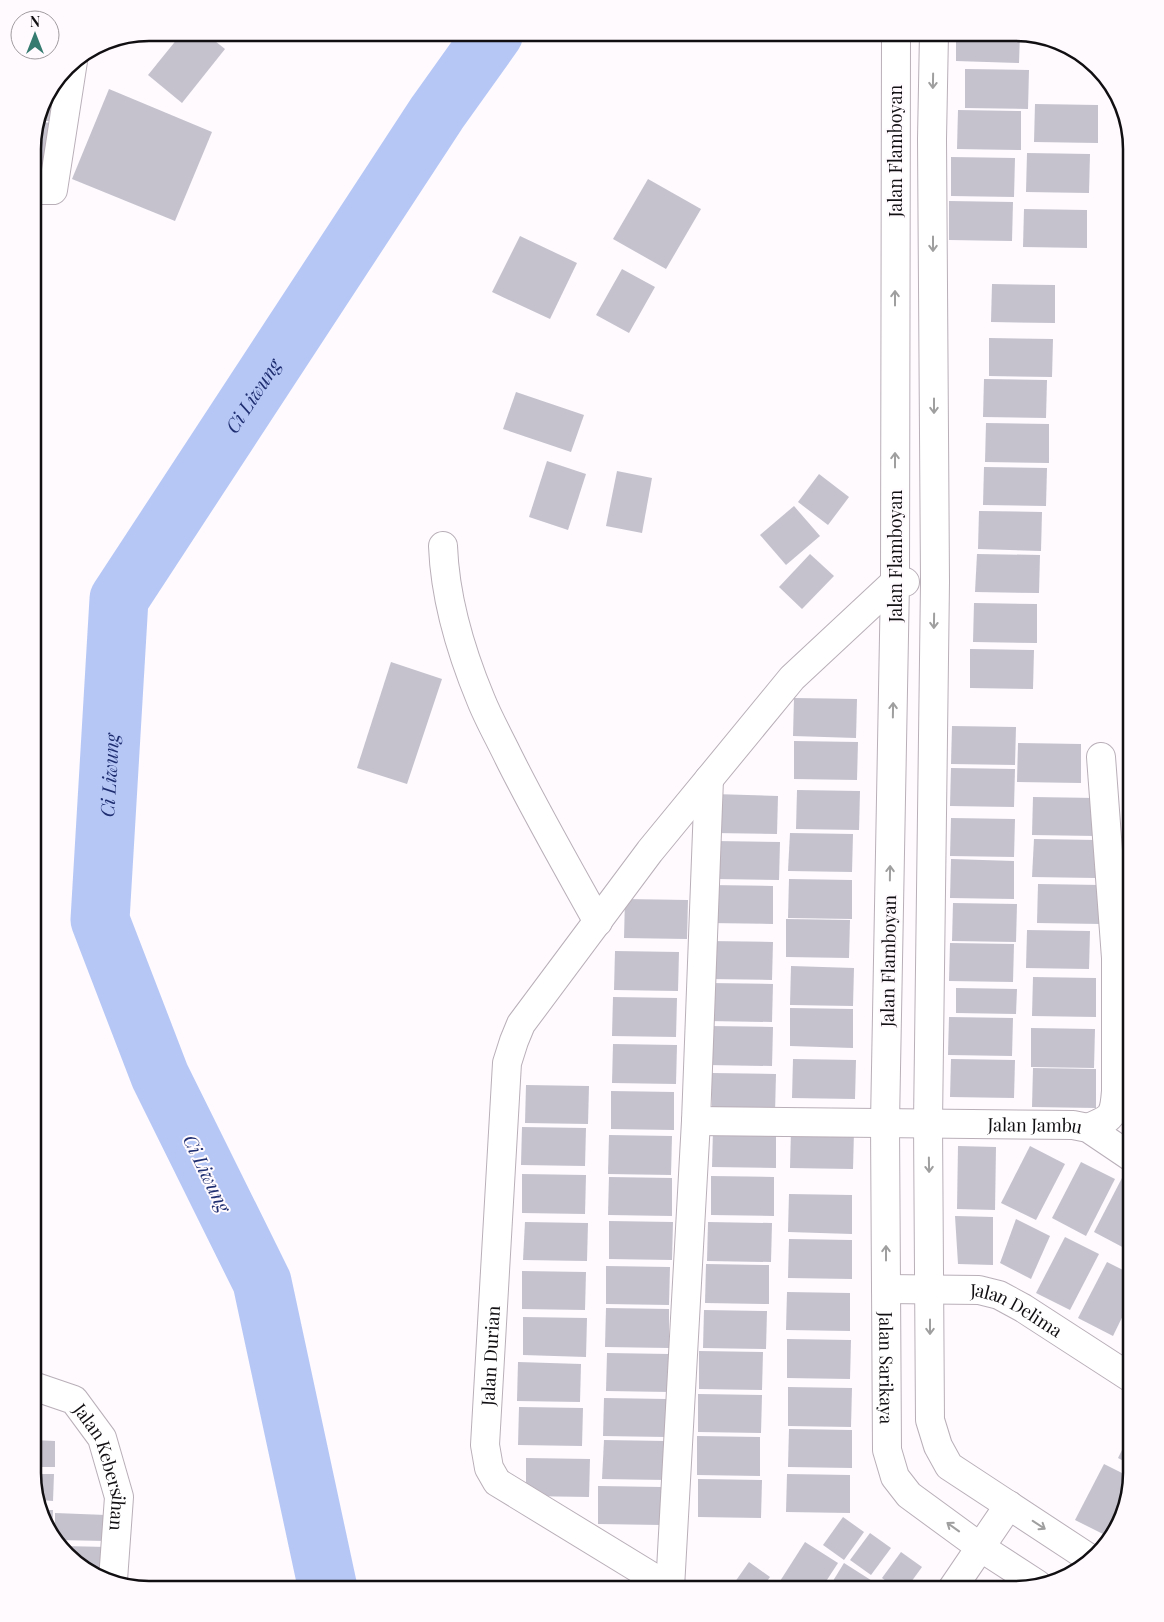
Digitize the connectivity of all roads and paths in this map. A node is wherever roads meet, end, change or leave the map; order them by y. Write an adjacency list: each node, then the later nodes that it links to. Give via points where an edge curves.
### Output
1 (896, 41): 5 (street, Jalan Flamboyan)
2 (934, 41): 4 (street, one-way to 4)
3 (69, 77): 6 (street, via 53,190)
4 (932, 139): 5 (street); 9 (street, one-way to 9)
5 (895, 140): 8 (street, Jalan Flamboyan, one-way to 5)
6 (41, 190)
7 (443, 546): 12 (street, via 451,606 481,701 524,788)
8 (895, 582): 9 (street); 11 (street, Jalan Durian, via 792,678); 15 (street, Jalan Flamboyan, one-way to 8)
9 (935, 582): 18 (street, one-way to 18)
10 (1101, 757): 13 (street)
11 (709, 779): 12 (street, Jalan Durian); 16 (street)
12 (598, 922): 30 (street, Jalan Durian, via 521,1024 507,1063 485,1445 489,1468 497,1482)
13 (1123, 951)
14 (1123, 976): 19 (street, via 1114,1112 1106,1121)
15 (886, 1079): 17 (street, Jalan Sarikaya)
16 (696, 1121): 17 (street, Jalan Jambu); 31 (street)
17 (885, 1123): 18 (street, Jalan Jambu); 21 (street, Jalan Sarikaya, one-way to 17)
18 (928, 1123): 19 (street, Jalan Jambu); 22 (street, one-way to 22)
19 (1088, 1128): 20 (street, Jalan Jambu)
20 (1123, 1150)
21 (886, 1289): 22 (street, Jalan Delima); 26 (street, Jalan Sarikaya, one-way to 21, via 909,1495 895,1478 887,1450)
22 (930, 1289): 23 (street, Jalan Delima, via 979,1290 999,1295); 25 (street, one-way to 25, via 930,1420 938,1446 949,1466)
23 (1123, 1372)
24 (41, 1389): 28 (street, Jalan Kebersihan, via 74,1400 102,1438 119,1497)
25 (1009, 1505): 26 (street); 27 (street, one-way to 27)
26 (980, 1547): 29 (street, Jalan Sarikaya); 32 (street)
27 (1084, 1555)
28 (113, 1575)
29 (1030, 1580)
30 (658, 1581)
31 (671, 1581)
32 (958, 1581)

